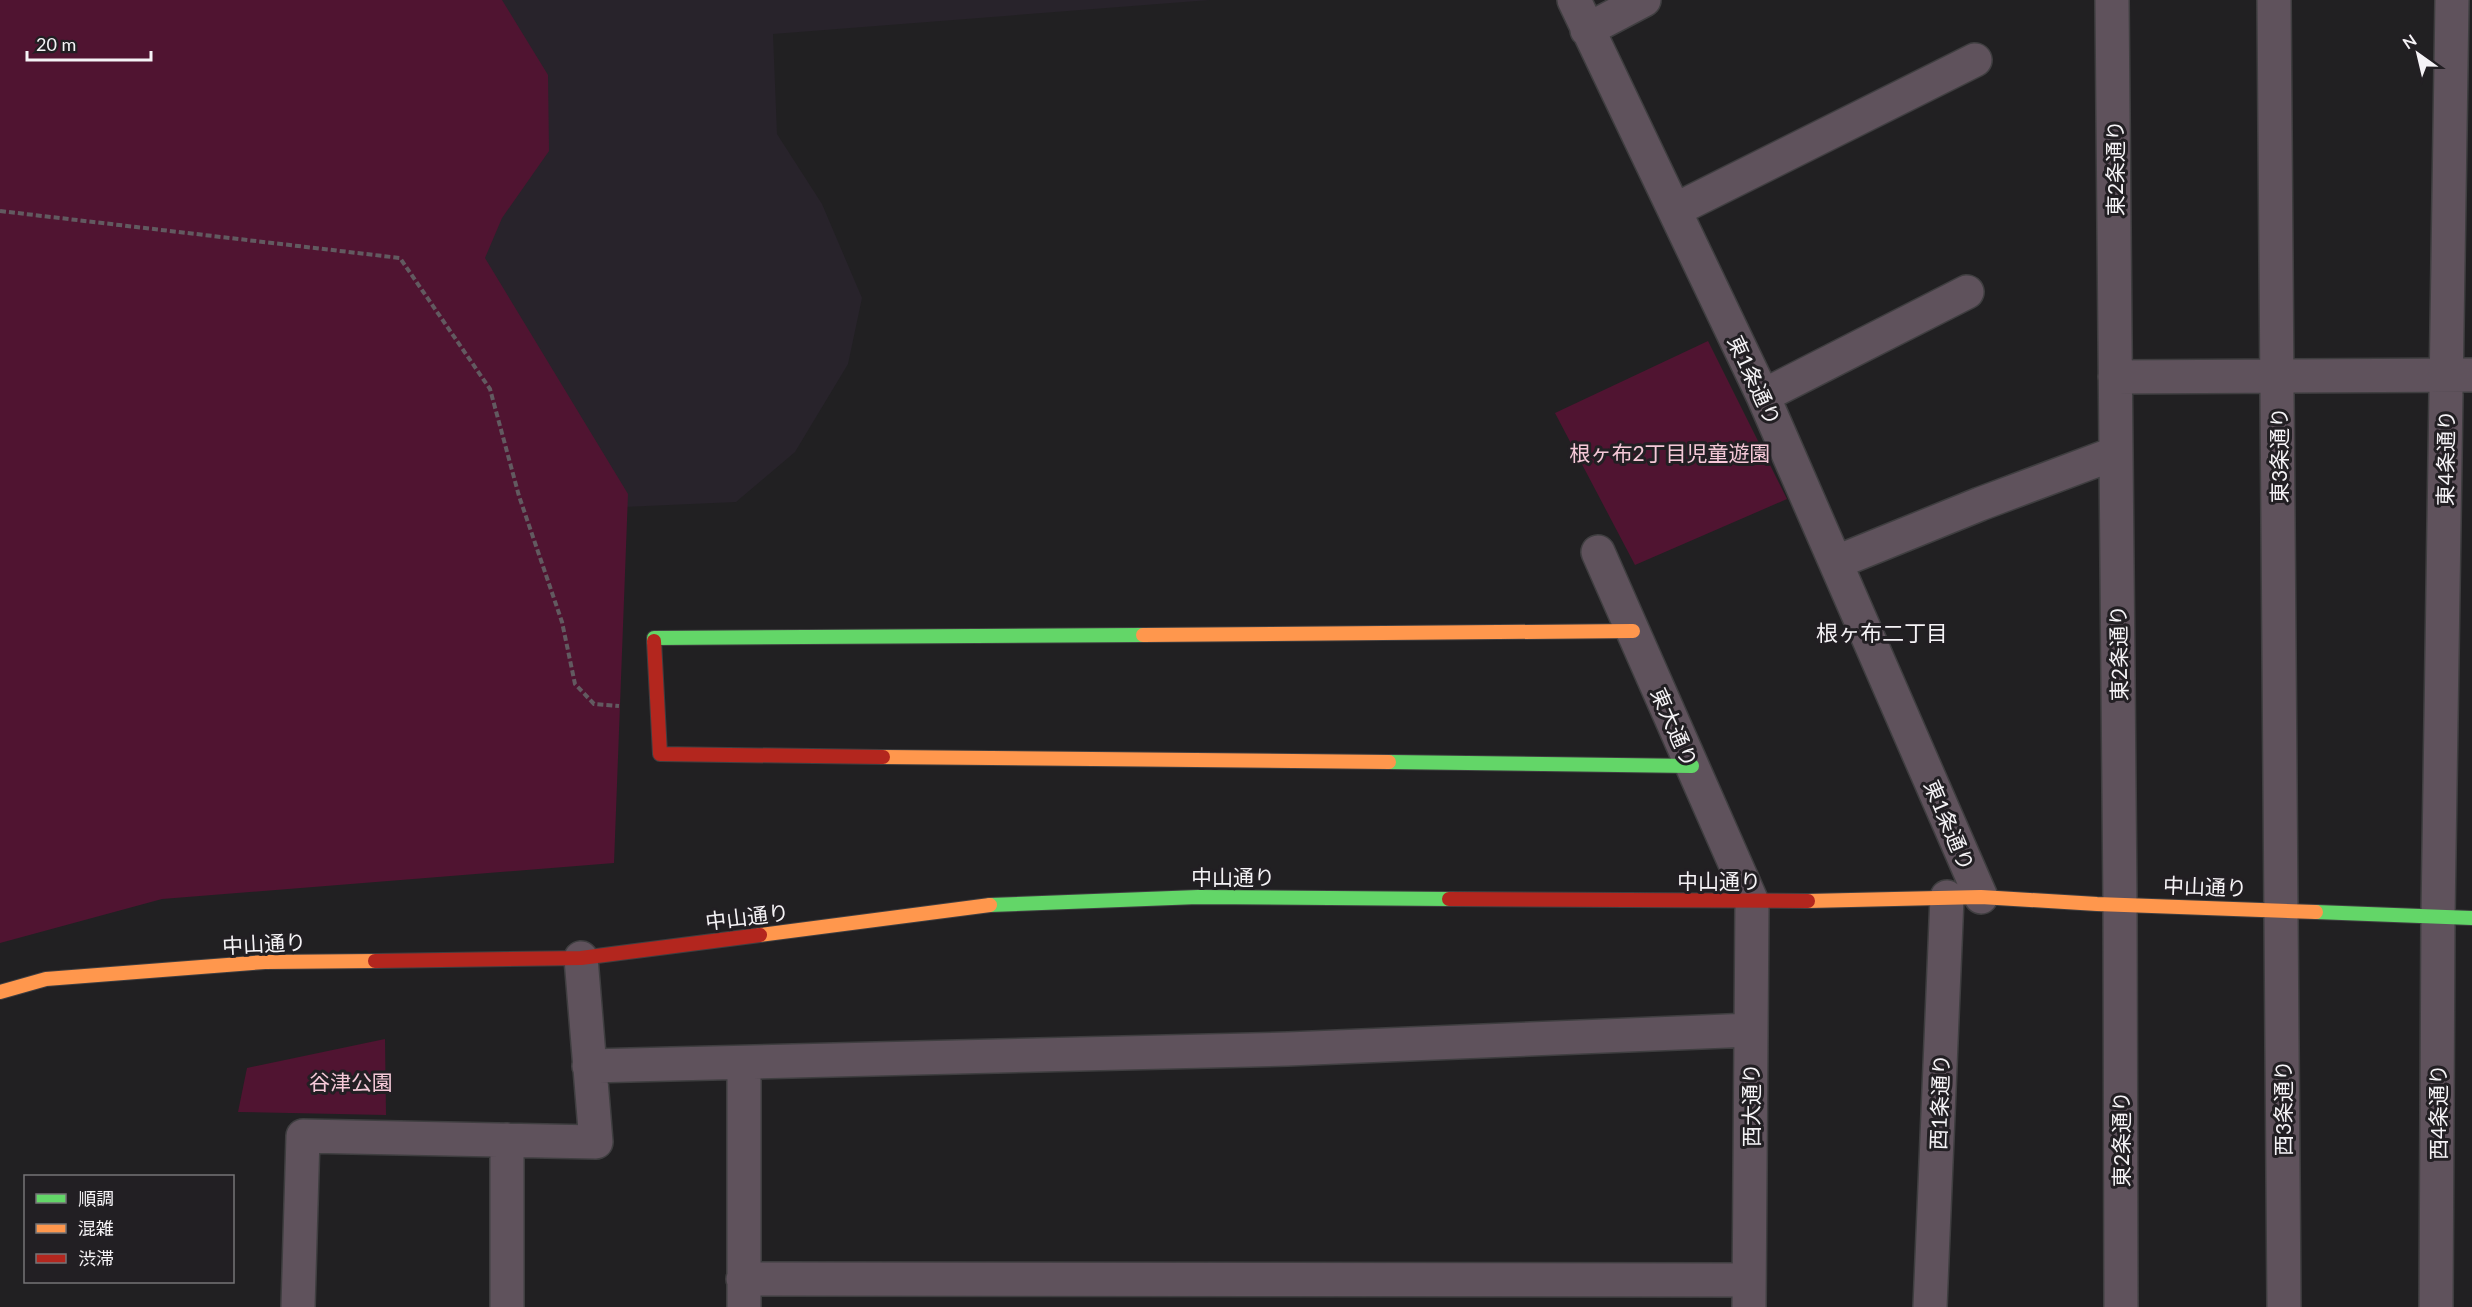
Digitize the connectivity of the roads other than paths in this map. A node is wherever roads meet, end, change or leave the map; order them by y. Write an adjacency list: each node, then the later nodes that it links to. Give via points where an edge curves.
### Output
1 (1574, 0): 6 (street, 東1条通り)
2 (1644, 0): 6 (street)
3 (2112, 0): 12 (street, 東2条通り)
4 (2274, 0): 11 (street, 東3条通り)
5 (2452, 0): 10 (street, 東4条通り)
6 (1587, 30): 8 (street, 東1条通り)
7 (1975, 60): 8 (street)
8 (1675, 210): 13 (street, 東1条通り)
9 (1967, 292): 13 (street)
10 (2459, 375): 11 (street); 24 (street, 東4条通り)
11 (2277, 376): 12 (street); 23 (street, 東3条通り)
12 (2115, 377): 14 (street, 東2条通り)
13 (1763, 396): 16 (street, 東1条通り)
14 (2116, 453): 16 (street); 22 (street, 東2条通り)
15 (1598, 552): 17 (street, 東大通り)
16 (1837, 562): 20 (street, 東1条通り)
17 (1633, 631): 18 (street, 東大通り); 18 (street, via 654,638 660,754)
18 (1692, 766): 21 (street, 東大通り)
19 (1947, 897): 20 (street, 中山通り); 21 (street, 中山通り); 36 (street, 西1条通り)
20 (1981, 897): 22 (street, 中山通り)
21 (1752, 902): 26 (street, 中山通り, via 1198,897 998,904); 28 (street, 西大通り)
22 (2120, 905): 23 (street, 中山通り); 37 (street, 東2条通り)
23 (2281, 910): 24 (street, 中山通り); 38 (street, 西3条通り)
24 (2438, 916): 25 (street, 中山通り); 39 (street, 西4条通り)
25 (2472, 918)
26 (581, 958): 27 (street, 中山通り, via 265,962 46,979); 30 (street)
27 (0, 992)
28 (1751, 1030): 29 (street); 33 (street, 西大通り)
29 (744, 1064): 30 (street); 32 (street)
30 (590, 1066): 31 (street, via 596,1142)
31 (507, 1140): 34 (street, via 303,1136); 35 (street)
32 (743, 1293): 33 (street)
33 (1749, 1293)
34 (298, 1307)
35 (507, 1307)
36 (1930, 1307)
37 (2121, 1307)
38 (2284, 1307)
39 (2436, 1307)

